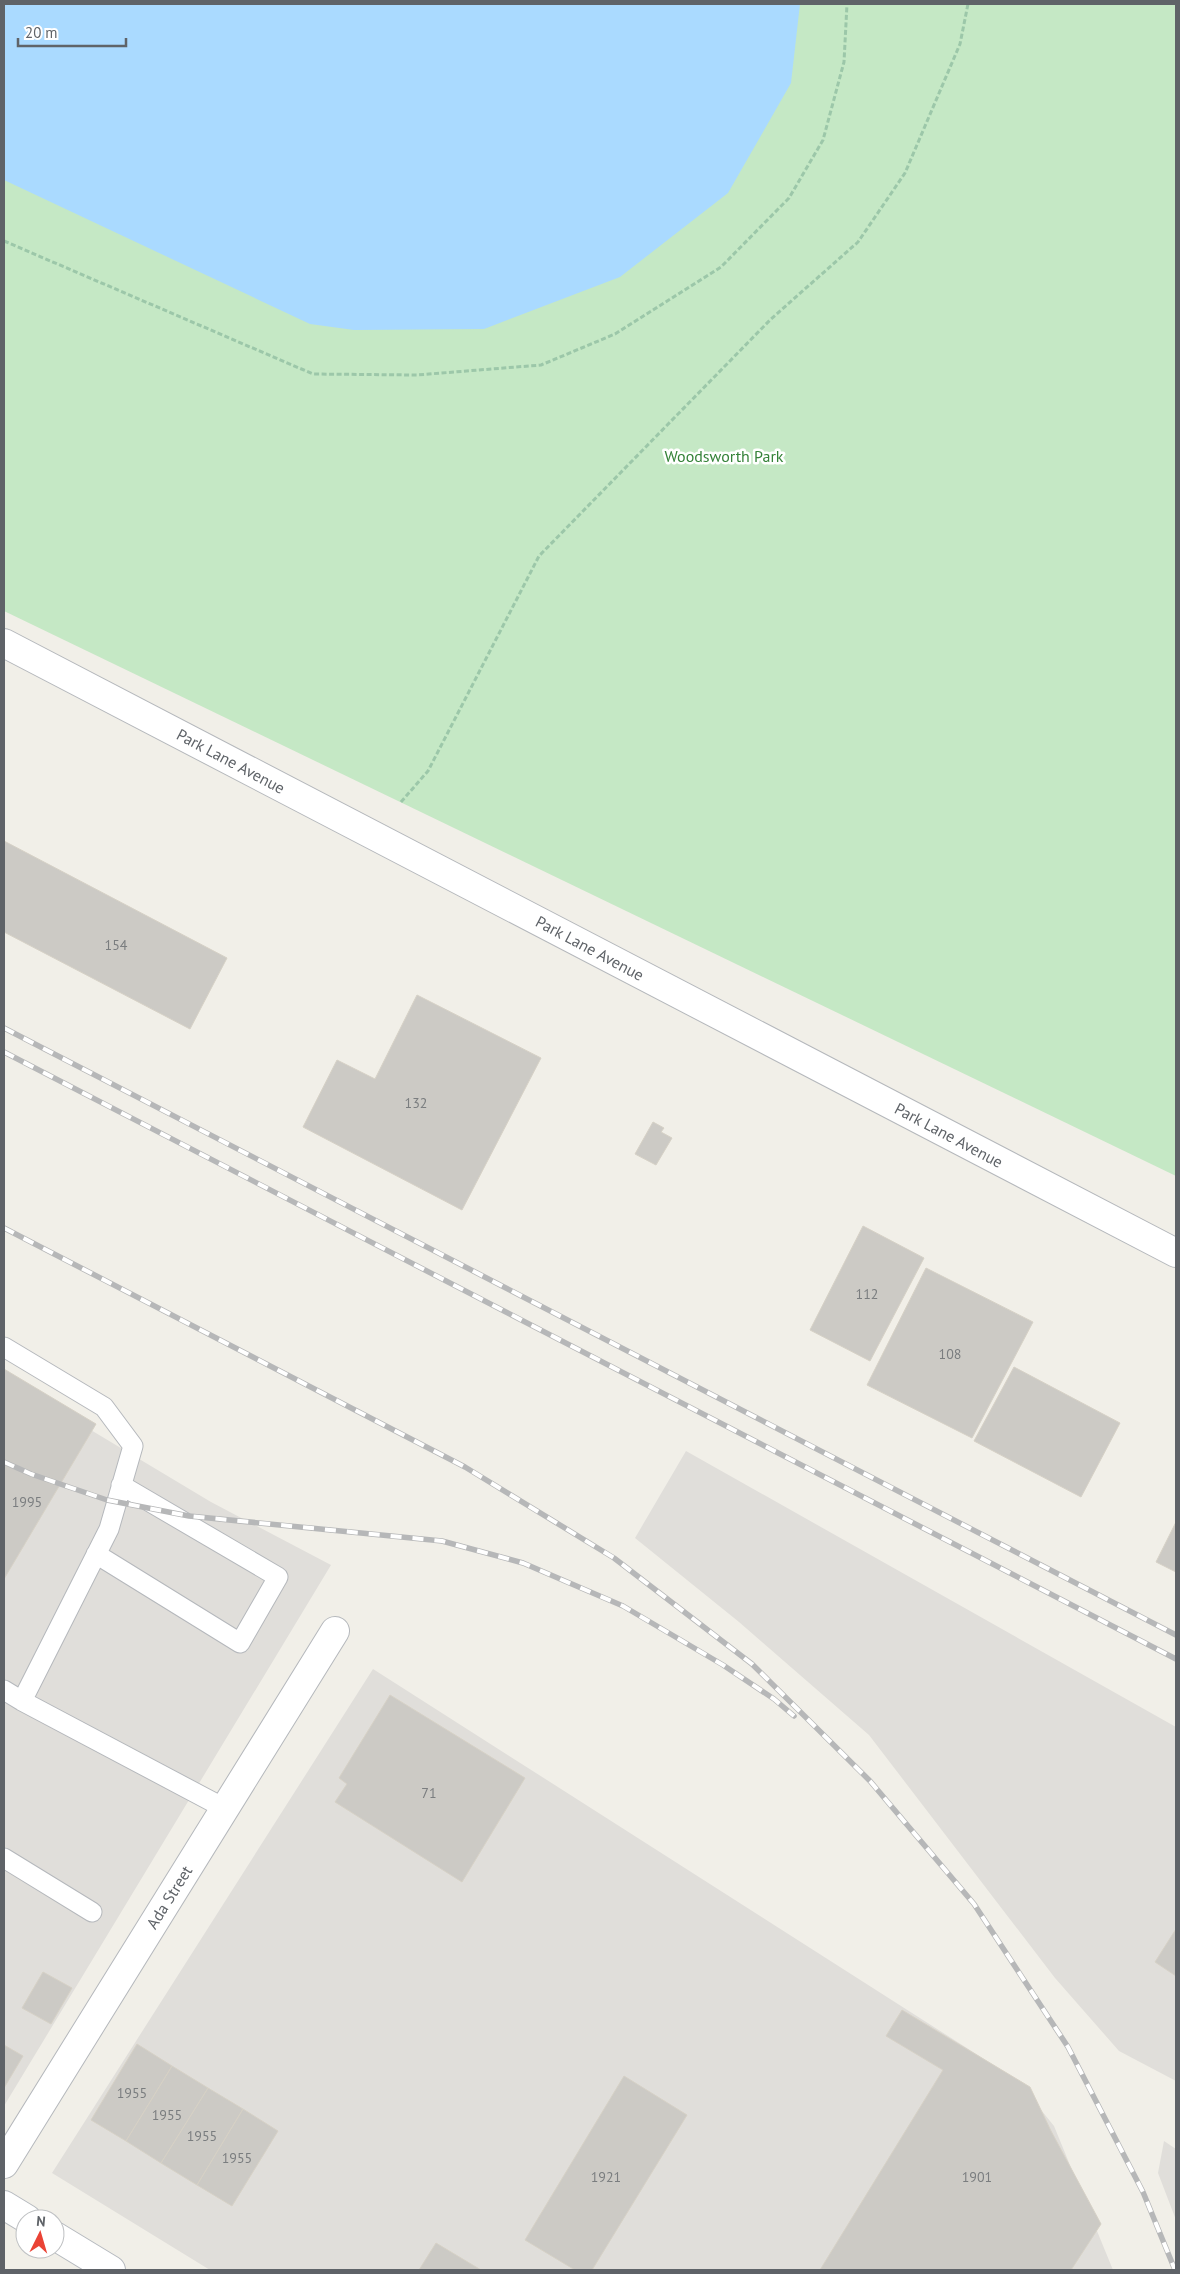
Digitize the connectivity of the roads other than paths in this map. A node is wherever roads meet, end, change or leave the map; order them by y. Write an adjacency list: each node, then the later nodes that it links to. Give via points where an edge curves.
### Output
1 (4, 642): 2 (street, Park Lane Avenue)
2 (1176, 1253)
3 (4, 1347): 4 (lane, via 104,1407 132,1446)
4 (121, 1486): 5 (lane, via 109,1529); 5 (lane, via 278,1577 240,1643)
5 (96, 1554): 8 (lane)
6 (335, 1631): 9 (street, Ada Street)
7 (4, 1690): 8 (lane)
8 (22, 1701): 9 (lane)
9 (224, 1808): 12 (street, Ada Street)
10 (4, 1858): 11 (lane)
11 (92, 1912)
12 (4, 2164)
13 (4, 2205): 14 (street)
14 (15, 2212)
15 (65, 2242): 16 (street)
16 (111, 2270)

